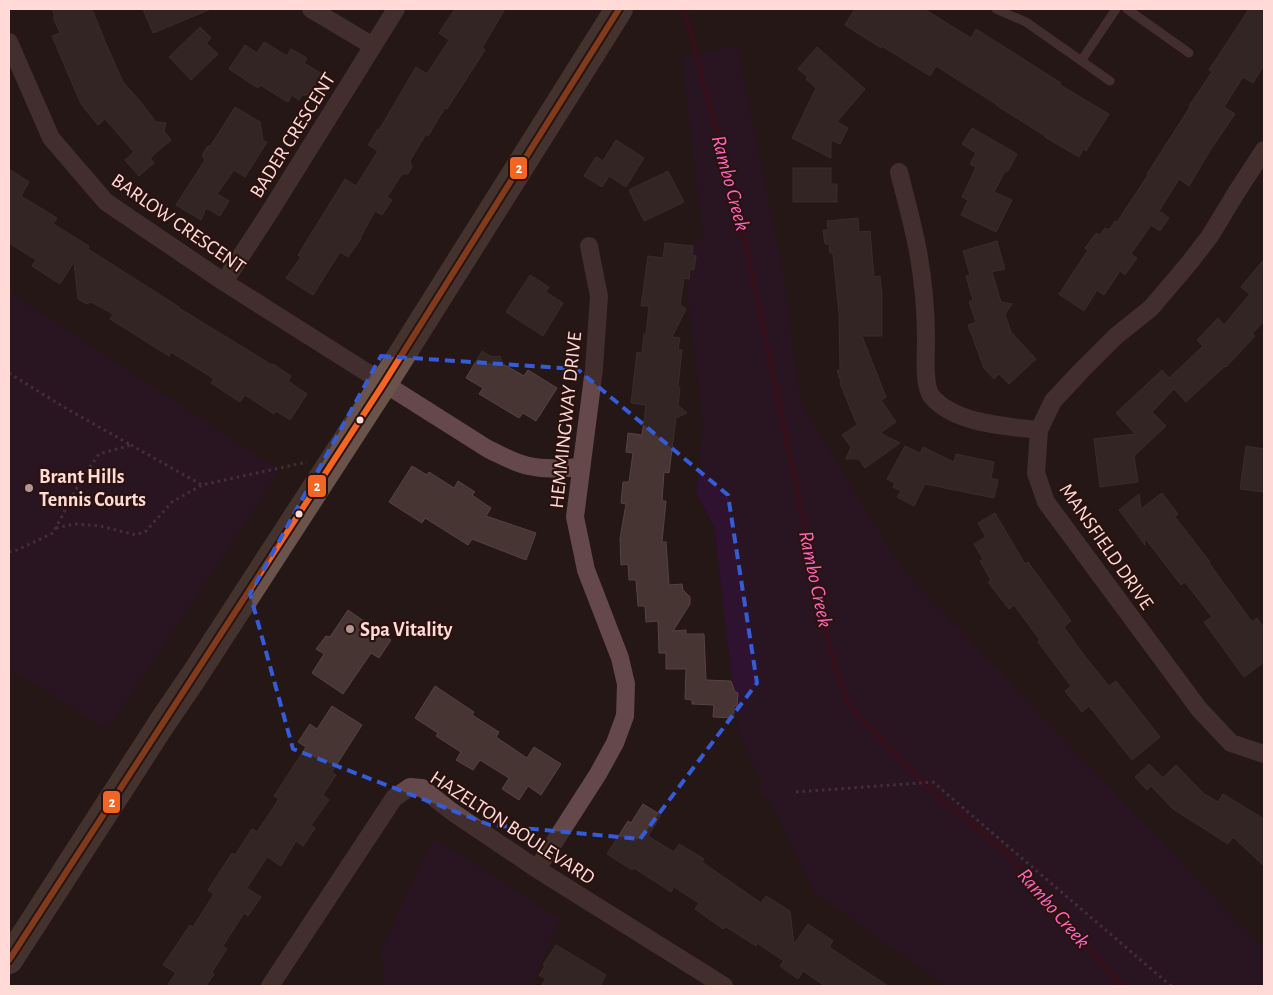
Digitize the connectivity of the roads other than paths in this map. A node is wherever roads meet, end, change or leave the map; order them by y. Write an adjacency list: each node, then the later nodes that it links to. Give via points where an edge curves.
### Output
1 (311, 9): 8 (street)
2 (396, 9): 8 (street, BADER CRESCENT)
3 (619, 9): 16 (main road)
4 (996, 9): 10 (lane, via 1026,22)
5 (1116, 9): 10 (lane)
6 (1127, 9): 9 (lane)
7 (9, 42): 15 (street, BARLOW CRESCENT, via 51,138 106,202)
8 (373, 46): 15 (street, BADER CRESCENT)
9 (1189, 53)
10 (1081, 61): 11 (lane)
11 (1110, 81)
12 (1264, 150): 17 (street, MANSFIELD DRIVE, via 1190,262 1150,308 1116,336 1053,401)
13 (899, 172): 17 (street, via 917,245 924,291 925,373 931,395 945,408 981,422)
14 (589, 246): 18 (street, HEMMINGWAY DRIVE, via 599,296 594,369)
15 (224, 282): 16 (street, BARLOW CRESCENT)
16 (384, 383): 18 (street, BARLOW CRESCENT, via 488,449 508,458 529,466); 21 (main road)
17 (1039, 430): 19 (street, MANSFIELD DRIVE, via 1036,473 1046,502 1199,709 1231,743)
18 (581, 467): 20 (street, HEMMINGWAY DRIVE, via 574,517 586,570 620,658 626,684 624,716 615,743 598,774)
19 (1264, 754)
20 (537, 869): 22 (street, HAZELTON BOULEVARD, via 422,788 410,787 394,798); 23 (street, HAZELTON BOULEVARD)
21 (9, 960)
22 (270, 986)
23 (724, 986)

